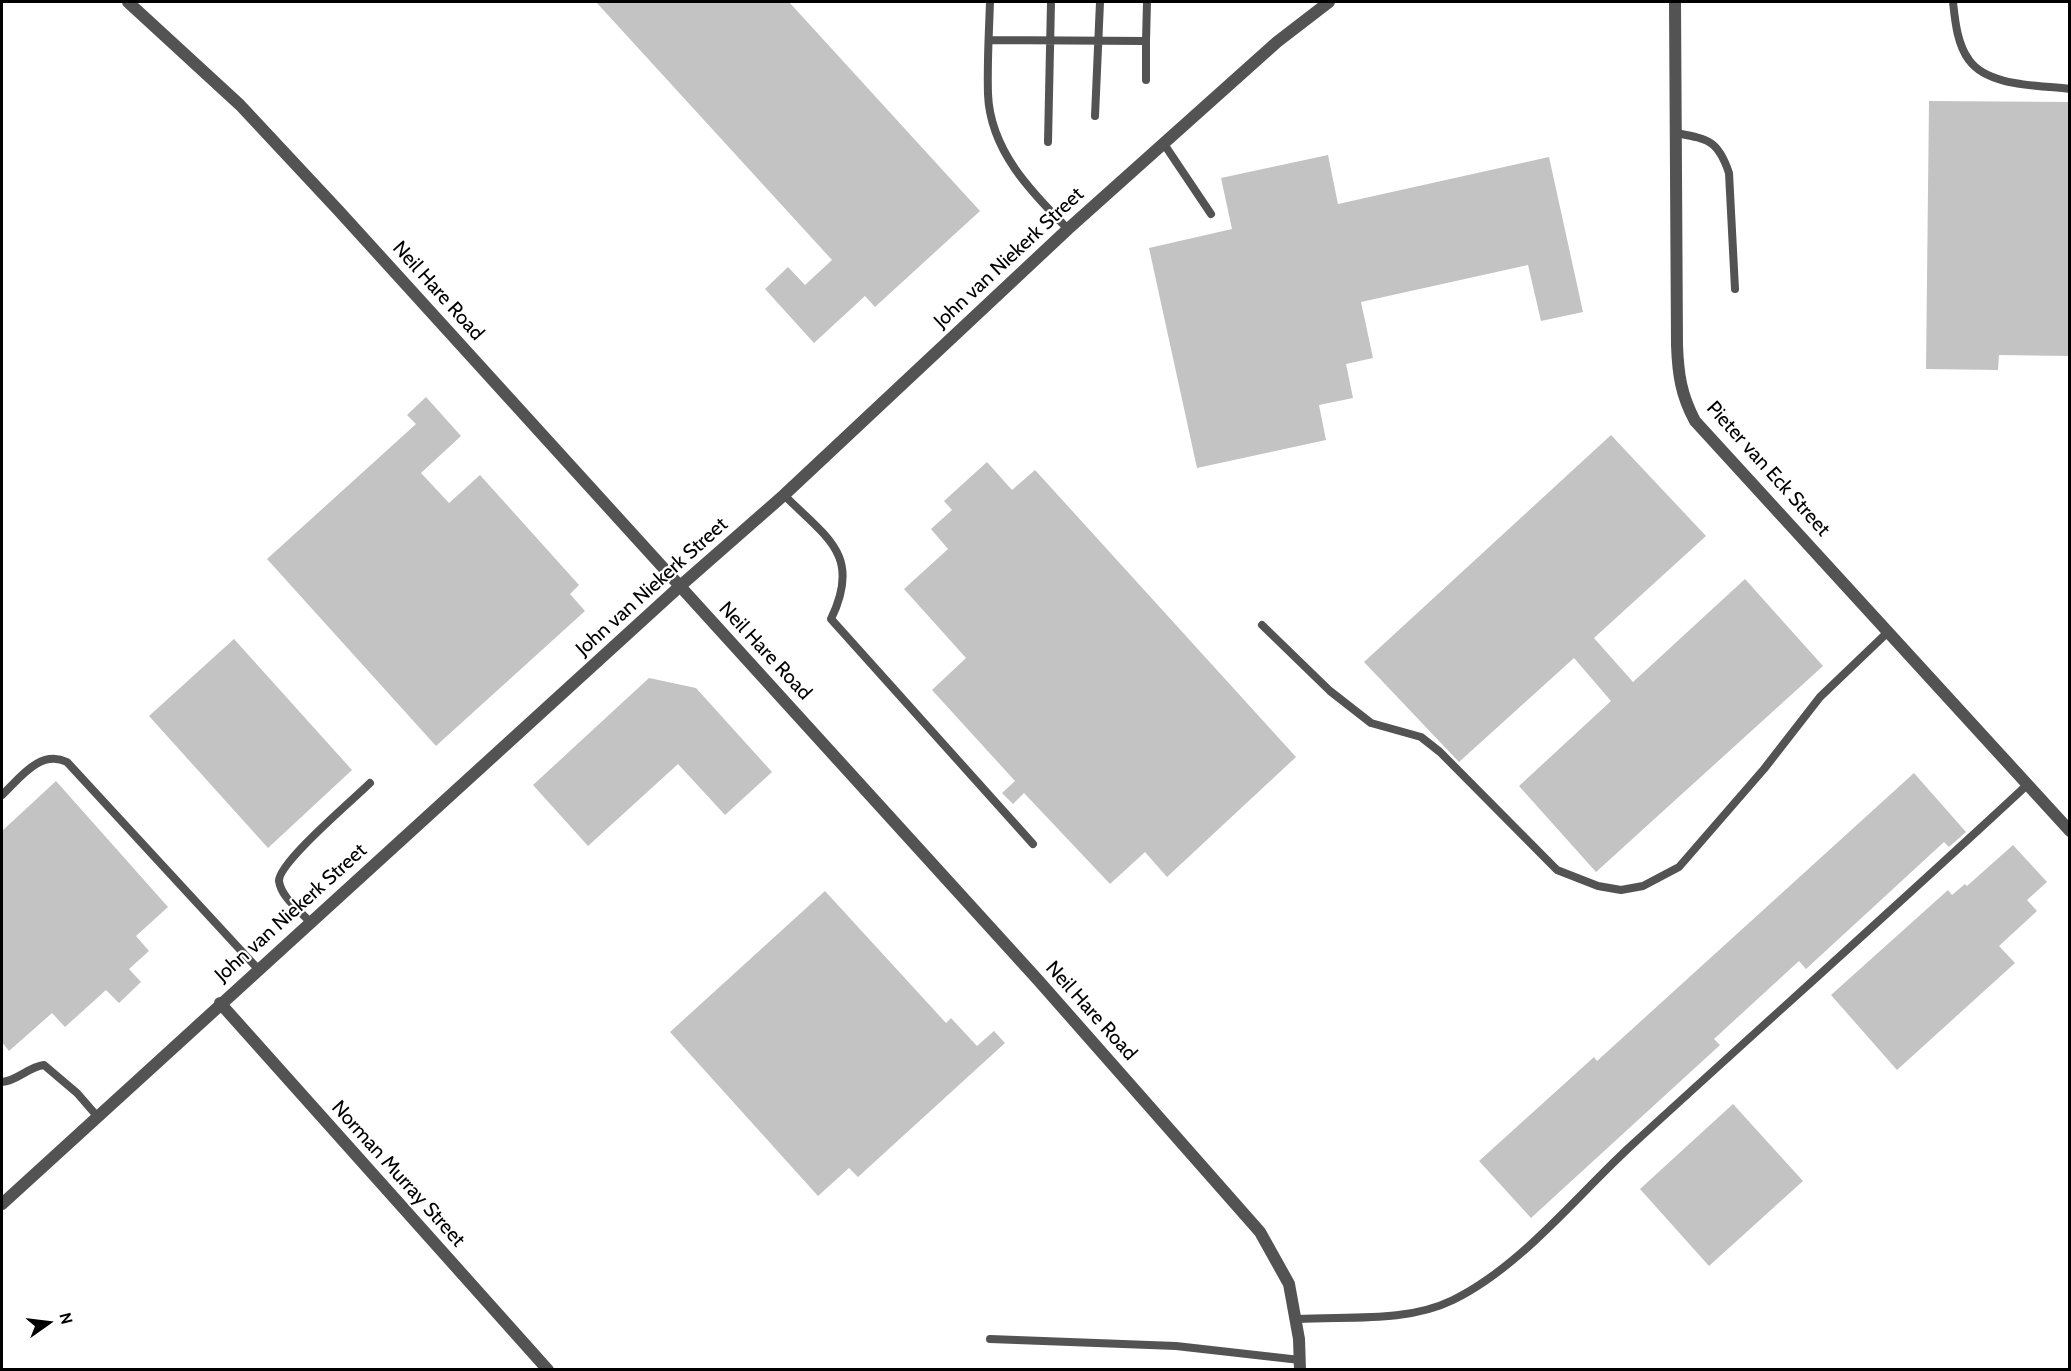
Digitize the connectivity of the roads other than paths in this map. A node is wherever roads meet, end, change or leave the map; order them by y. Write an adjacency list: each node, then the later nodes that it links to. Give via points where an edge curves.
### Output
1 (128, 2): 23 (street, Neil Hare Road, via 255,121)
2 (990, 2): 9 (lane)
3 (1051, 2): 11 (lane)
4 (1100, 2): 12 (lane)
5 (1146, 2): 10 (lane)
6 (1329, 2): 18 (street, John van Niekerk Street, via 1314,10)
7 (1675, 2): 16 (street, Pieter van Eck Street)
8 (1953, 2): 14 (lane, via 1957,30 1969,60 1985,73)
9 (989, 40): 11 (lane); 20 (lane, via 988,96 997,133 1011,165 1039,201)
10 (1146, 41): 12 (lane); 13 (lane)
11 (1049, 43): 12 (lane); 17 (lane)
12 (1098, 43): 15 (lane)
13 (1146, 80)
14 (2070, 89)
15 (1095, 116)
16 (1676, 133): 21 (lane, via 1705,138 1722,154 1729,172); 25 (street, Pieter van Eck Street, via 1678,380 1684,401 1700,427)
17 (1048, 142)
18 (1164, 144): 19 (lane); 20 (street, John van Niekerk Street)
19 (1211, 214)
20 (1068, 229): 22 (street, John van Niekerk Street)
21 (1735, 289)
22 (784, 495): 23 (street, John van Niekerk Street); 30 (lane, via 838,551 845,568 843,595 831,619)
23 (679, 587): 31 (street, John van Niekerk Street); 37 (street, Neil Hare Road, via 1038,980 1260,1232 1289,1284)
24 (1262, 625): 25 (lane, via 1330,691 1371,723 1421,737 1440,752 1557,870 1598,886 1621,890 1643,886 1679,867 1820,697)
25 (1888, 631): 27 (street, Pieter van Eck Street)
26 (370, 783): 31 (lane, via 290,859 279,875 279,885)
27 (2027, 785): 29 (street, Pieter van Eck Street); 37 (lane, via 1619,1156 1541,1235 1484,1280 1433,1309 1399,1315)
28 (2, 795): 32 (lane, via 39,761 48,758 67,762)
29 (2070, 831)
30 (1033, 844)
31 (310, 922): 32 (street, John van Niekerk Street)
32 (258, 969): 33 (street, John van Niekerk Street)
33 (220, 1003): 35 (street, John van Niekerk Street); 40 (street, Norman Murray Street)
34 (2, 1082): 35 (lane, via 44,1065)
35 (97, 1116): 36 (street, John van Niekerk Street)
36 (2, 1204)
37 (1297, 1319): 39 (street, Neil Hare Road)
38 (990, 1339): 39 (lane, via 1176,1346)
39 (1300, 1365)
40 (548, 1370)

